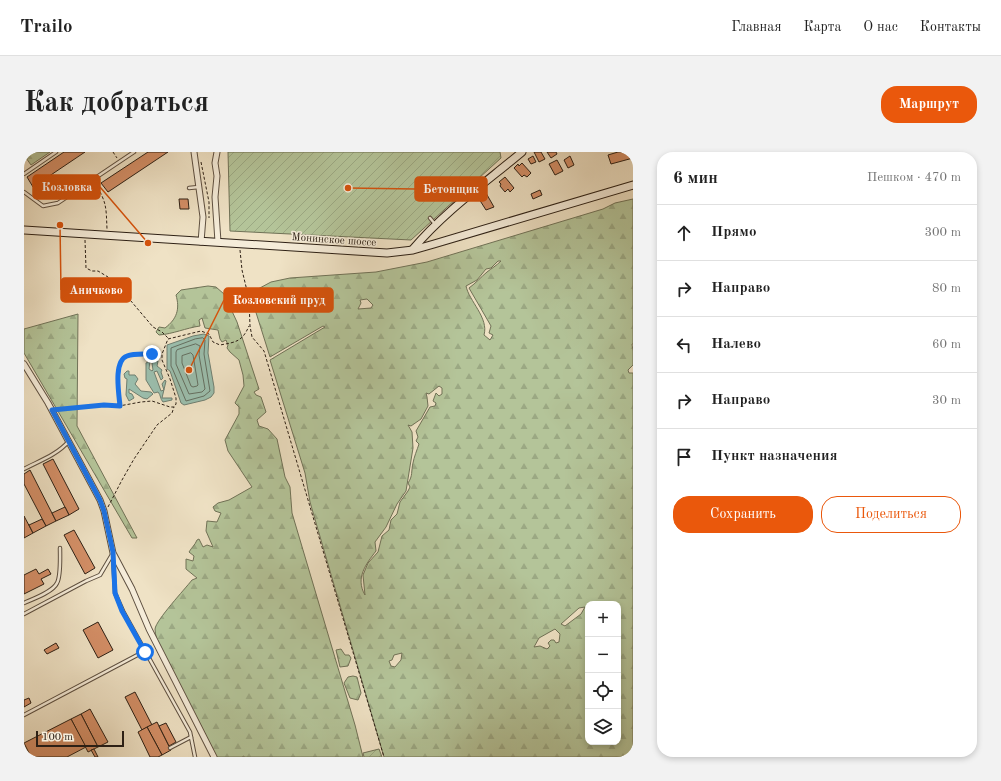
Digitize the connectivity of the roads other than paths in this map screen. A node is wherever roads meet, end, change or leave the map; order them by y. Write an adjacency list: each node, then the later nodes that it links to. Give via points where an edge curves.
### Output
1 (56, 152): 6 (lane)
2 (134, 152): 10 (lane, via 58,203 43,206)
3 (194, 152): 8 (street)
4 (218, 152): 15 (street, via 215,164)
5 (522, 152): 12 (main road)
6 (24, 174)
7 (633, 185): 16 (main road, Монинское шоссе)
8 (199, 187): 9 (lane); 14 (street, via 203,217)
9 (189, 188)
10 (24, 192)
11 (430, 218): 12 (lane)
12 (435, 226): 16 (main road, via 429,236 429,240); 17 (main road)
13 (24, 230): 14 (main road, Монинское шоссе)
14 (201, 242): 15 (main road, Монинское шоссе)
15 (218, 242): 17 (main road, Монинское шоссе, via 370,253)
16 (434, 244): 17 (main road, Монинское шоссе)
17 (413, 250)
18 (24, 364): 19 (street)
19 (69, 441): 20 (lane, via 64,448); 22 (street, via 104,511)
20 (24, 469)
21 (60, 548): 23 (lane, via 57,585)
22 (113, 552): 24 (lane, via 100,575); 25 (lane, via 115,593); 30 (street)
23 (24, 603)
24 (24, 614)
25 (145, 652): 26 (lane); 27 (lane)
26 (24, 715)
27 (191, 737): 28 (lane); 29 (lane)
28 (170, 748)
29 (195, 757)
30 (214, 757)

